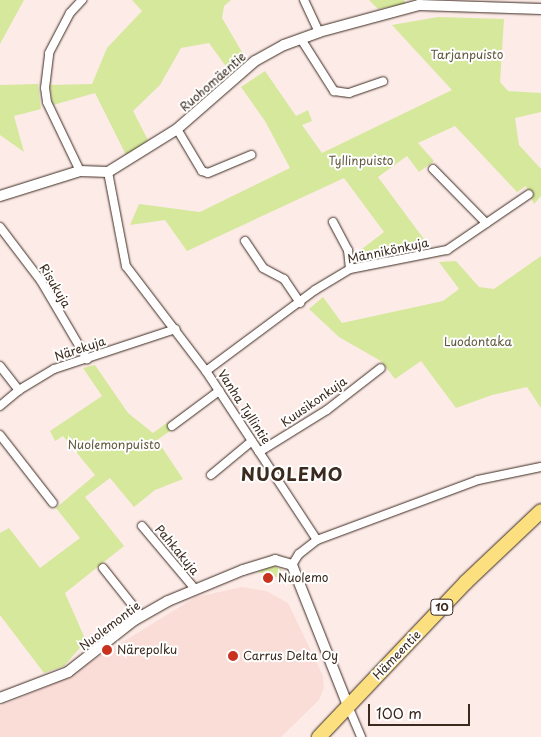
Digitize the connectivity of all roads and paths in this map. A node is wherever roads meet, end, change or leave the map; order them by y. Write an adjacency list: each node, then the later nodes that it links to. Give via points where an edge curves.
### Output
1 (82, 0): 11 (street, via 70,13 49,53 45,88 47,102)
2 (304, 0): 5 (street)
3 (472, 3): 4 (street, Ruohomäentie); 5 (street, Ruohomäentie, via 420,5)
4 (541, 10)
5 (319, 32): 6 (street, Ruohomäentie)
6 (301, 38): 7 (street, via 334,91 349,93); 8 (street, Ruohomäentie, via 269,53 242,71)
7 (383, 81)
8 (177, 130): 9 (street, via 202,171 208,173); 12 (street, Ruohomäentie)
9 (251, 156)
10 (433, 169): 16 (street)
11 (80, 171): 12 (street); 14 (street)
12 (108, 172): 21 (street, Vanha Tyllintie, via 126,266)
13 (529, 194): 16 (street, Männikönkuja)
14 (0, 196)
15 (333, 222): 19 (street, via 348,250)
16 (486, 223): 19 (street, Männikönkuja, via 447,250)
17 (0, 227): 22 (street, Risukuja, via 41,281)
18 (245, 241): 20 (street, via 263,268 284,279)
19 (350, 269): 20 (street, Männikönkuja)
20 (300, 303): 25 (street, Männikönkuja)
21 (176, 329): 22 (street, Närekuja); 25 (street, Vanha Tyllintie)
22 (87, 358): 26 (street, Närekuja, via 54,369)
23 (0, 366): 26 (street)
24 (381, 368): 32 (street, Kuusikonkuja, via 327,410)
25 (206, 371): 27 (street, Vanha Tyllintie)
26 (19, 390): 28 (street, Närekuja)
27 (220, 391): 29 (street); 31 (street, Vanha Tyllintie)
28 (0, 406)
29 (172, 426)
30 (0, 435): 35 (street)
31 (252, 441): 32 (street, Vanha Tyllintie); 34 (street)
32 (259, 452): 38 (street, Vanha Tyllintie)
33 (541, 467): 38 (street, via 478,480)
34 (211, 475)
35 (53, 503)
36 (541, 511): 44 (highway, Hämeentie / 10, via 466,582)
37 (142, 526): 41 (street, Pahkakuja)
38 (317, 540): 39 (street, via 299,554)
39 (292, 565): 41 (street, Nuolemontie, via 275,560 266,562); 44 (street)
40 (103, 568): 42 (street)
41 (195, 590): 42 (street, Nuolemontie)
42 (141, 616): 43 (street, Nuolemontie, via 68,672)
43 (0, 698)
44 (348, 706): 45 (highway, Hämeentie / 10); 46 (street)
45 (319, 737)
46 (361, 737)

